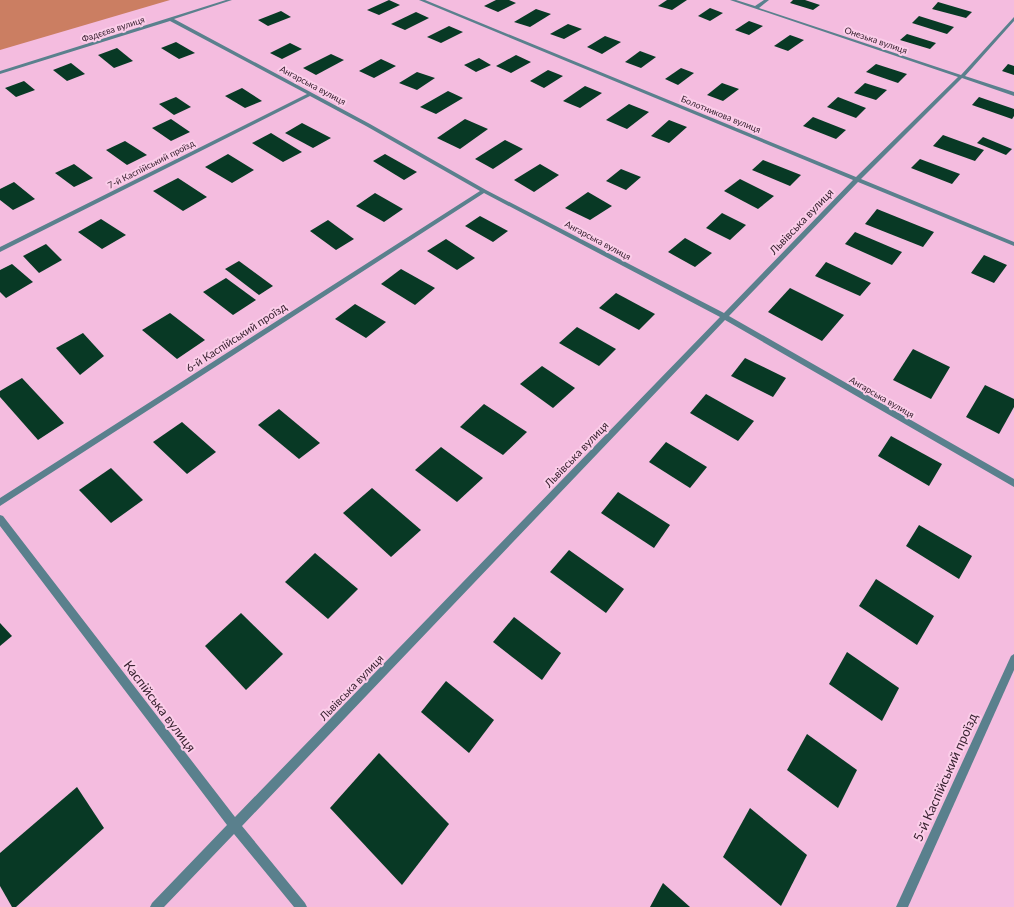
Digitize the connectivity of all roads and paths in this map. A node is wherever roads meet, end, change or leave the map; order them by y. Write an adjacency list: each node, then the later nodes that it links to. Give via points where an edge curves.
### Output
1 (230, 0): 7 (street, Фадєєва вулиця)
2 (421, 0): 12 (street, Болотникова вулиця)
3 (732, 0): 5 (street, Онезька вулиця)
4 (767, 0): 5 (street)
5 (756, 8): 9 (street, Онезька вулиця)
6 (1014, 18): 9 (street, Львівська вулиця)
7 (170, 19): 8 (street, Фадєєва вулиця); 10 (street, Ангарська вулиця)
8 (0, 73)
9 (961, 77): 11 (street, Онезька вулиця); 12 (street, Львівська вулиця)
10 (311, 94): 13 (street, Ангарська вулиця); 15 (street, 7-й Каспійський проїзд)
11 (1014, 94)
12 (856, 180): 14 (street, Болотникова вулиця); 16 (street, Львівська вулиця)
13 (484, 190): 16 (street, Ангарська вулиця); 18 (street, 6-й Каспійський проїзд)
14 (1014, 244)
15 (0, 250)
16 (724, 316): 17 (street, Ангарська вулиця); 21 (street, Львівська вулиця)
17 (1014, 483)
18 (0, 502)
19 (0, 519): 21 (street, Каспійська вулиця)
20 (1014, 658): 24 (street, 5-й Каспійський проїзд)
21 (234, 825): 22 (street, Львівська вулиця); 23 (street, Каспійська вулиця)
22 (156, 907)
23 (301, 907)
24 (902, 907)

